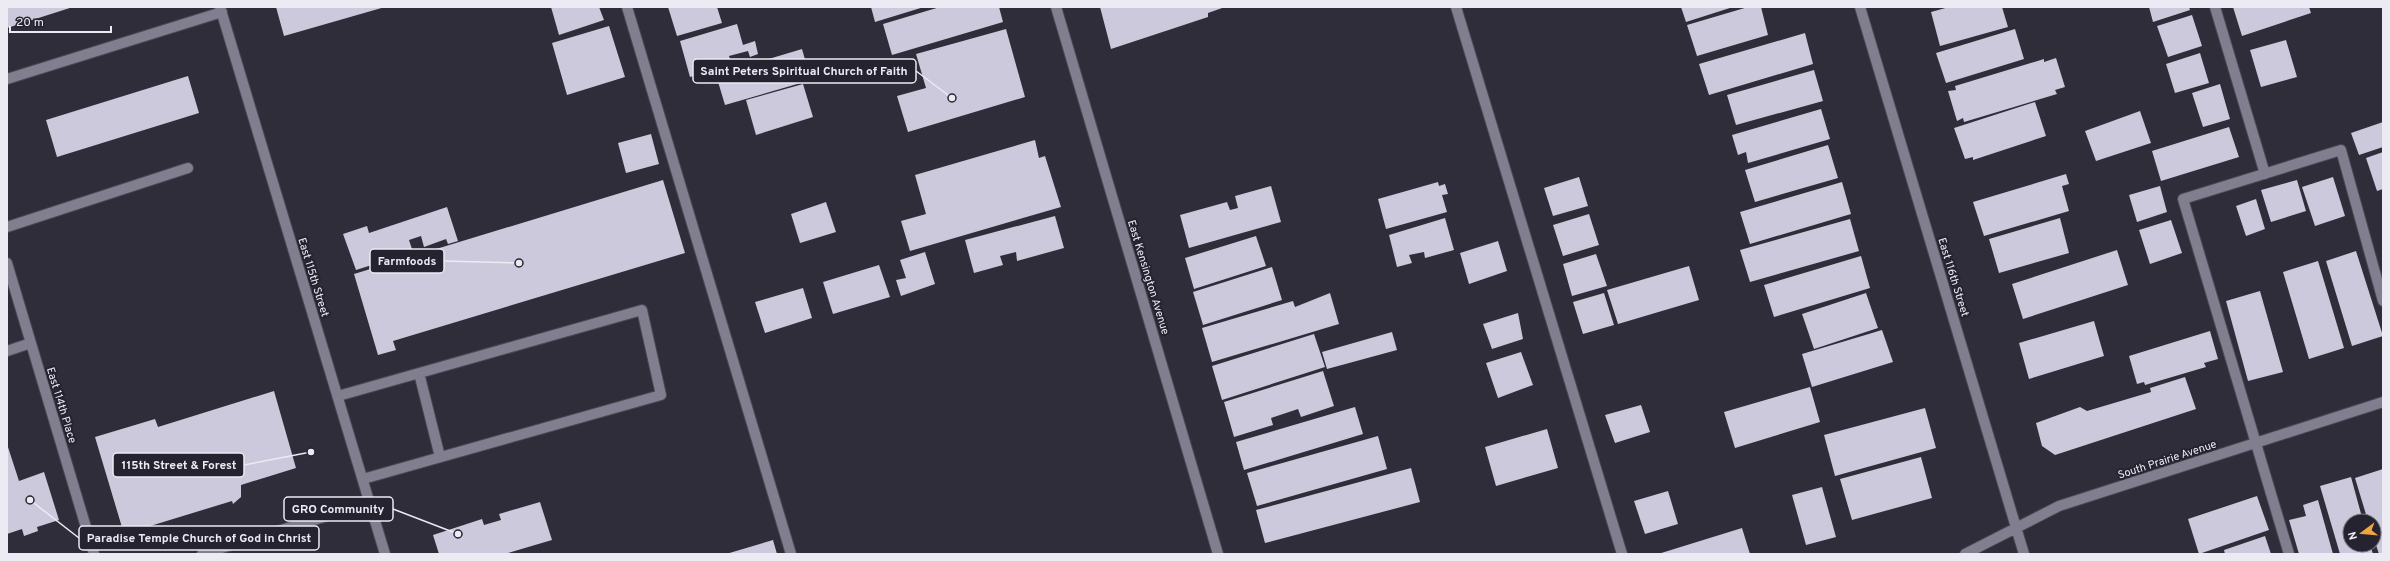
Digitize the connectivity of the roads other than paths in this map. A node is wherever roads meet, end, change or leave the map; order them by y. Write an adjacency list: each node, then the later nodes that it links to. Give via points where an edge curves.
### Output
1 (627, 7): 26 (street)
2 (1056, 7): 27 (street, East Kensington Avenue)
3 (1456, 7): 28 (street)
4 (1860, 7): 22 (street, East 116th Street)
5 (2215, 7): 9 (street)
6 (221, 10): 7 (street); 16 (street, East 115th Street)
7 (7, 79)
8 (188, 168): 10 (street)
9 (2265, 174): 12 (street, via 2341,150); 18 (street, via 2183,199)
10 (7, 227)
11 (7, 263): 13 (street, East 114th Place)
12 (2383, 301)
13 (31, 343): 14 (street); 23 (street, East 114th Place)
14 (7, 351)
15 (419, 373): 16 (street); 19 (street); 19 (street, via 642,310 661,395)
16 (338, 396): 20 (street, East 115th Street)
17 (2383, 402): 18 (street, South Prairie Avenue)
18 (2256, 444): 22 (street, South Prairie Avenue, via 2059,506); 31 (street)
19 (440, 457): 20 (street)
20 (363, 479): 21 (street, East 115th Street)
21 (370, 503): 24 (street); 25 (street, East 115th Street)
22 (2016, 528): 29 (street, South Prairie Avenue); 30 (street, East 116th Street)
23 (94, 554)
24 (202, 554)
25 (386, 554)
26 (791, 554)
27 (1218, 554)
28 (1622, 554)
29 (1965, 554)
30 (2024, 554)
31 (2289, 554)

